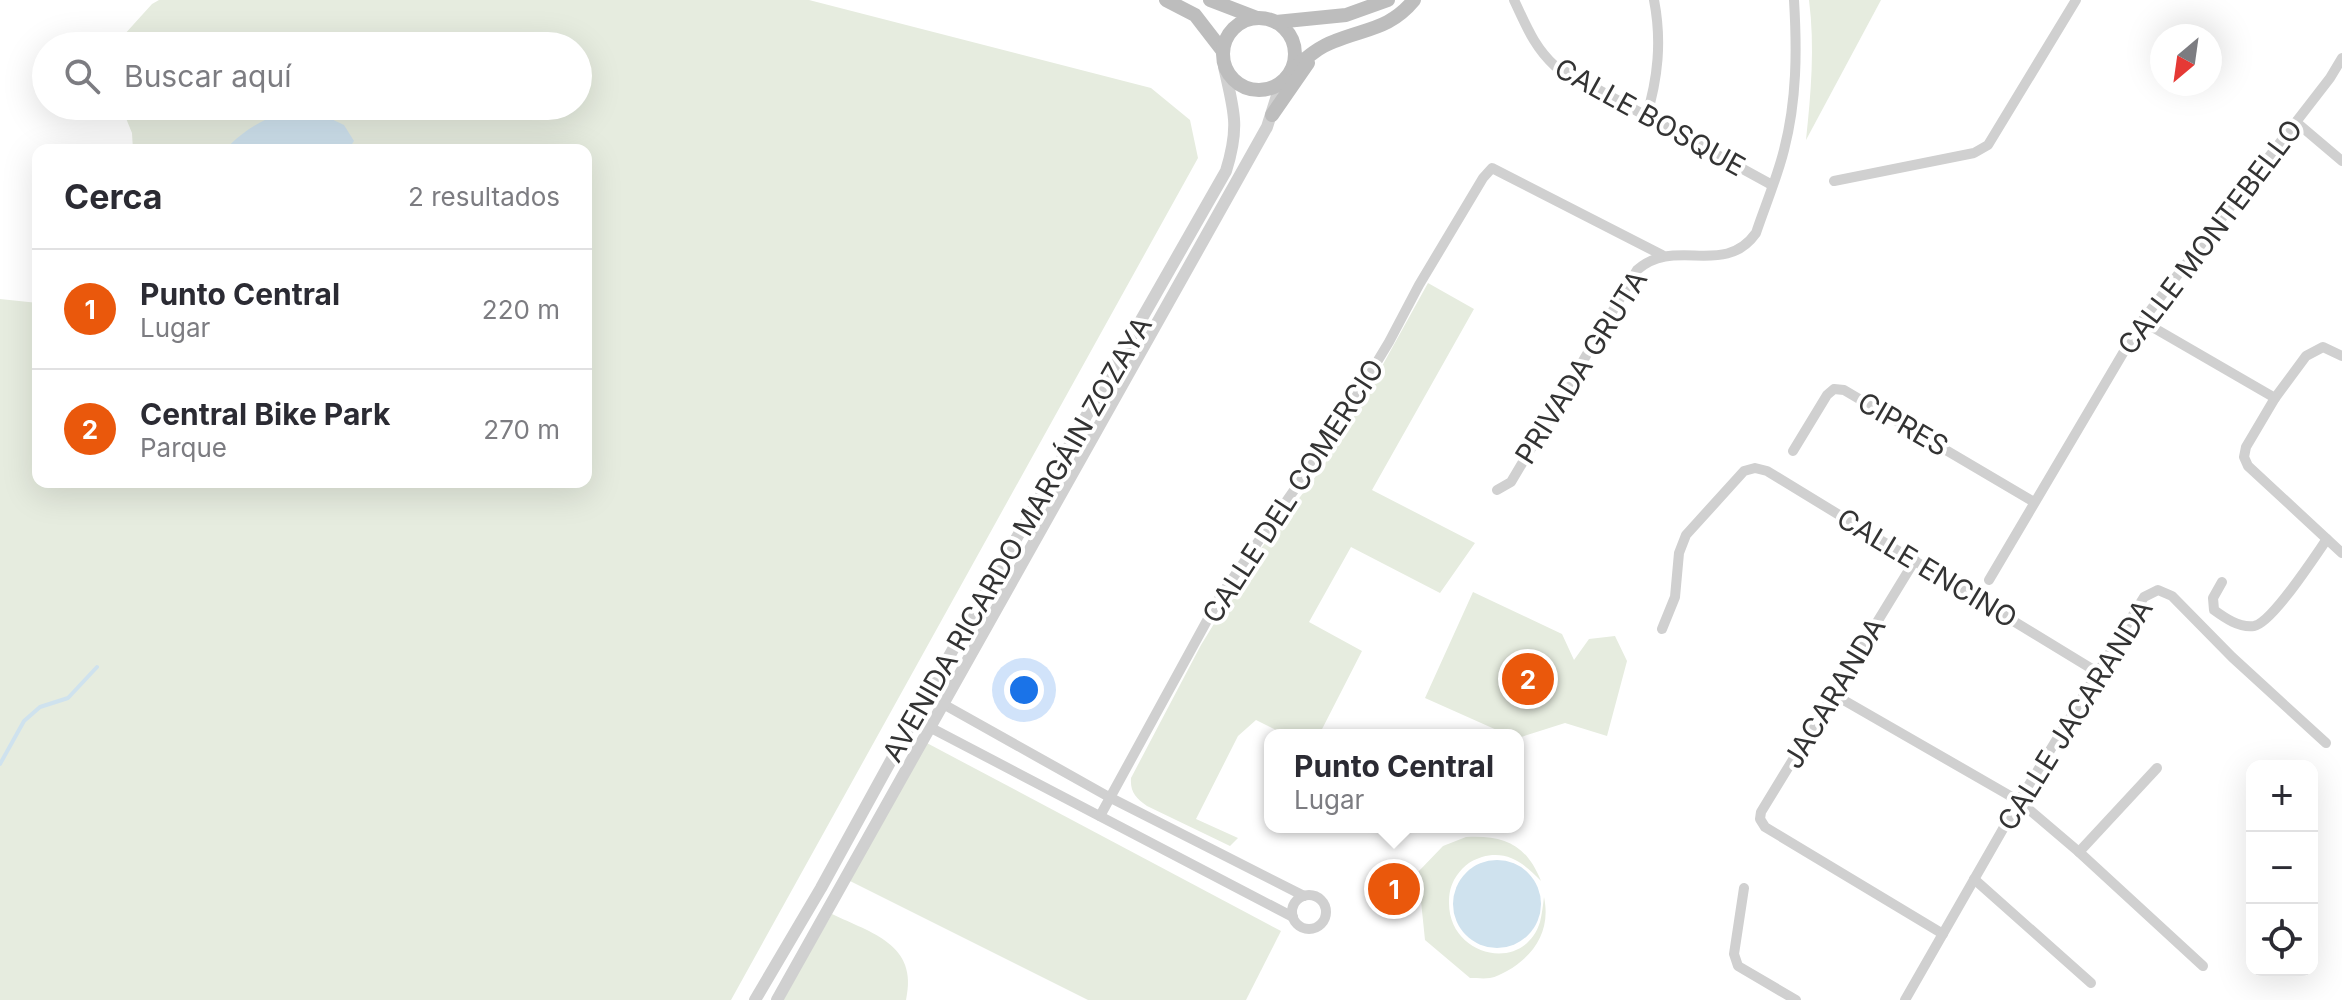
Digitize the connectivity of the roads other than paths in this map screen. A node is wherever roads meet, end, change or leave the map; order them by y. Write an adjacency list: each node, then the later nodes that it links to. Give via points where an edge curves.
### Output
1 (1166, 0): 11 (main road, via 1195,15)
2 (1210, 0): 9 (main road)
3 (1388, 0): 10 (main road, via 1346,15)
4 (1414, 0): 12 (main road, via 1383,26)
5 (1514, 0): 18 (street, CALLE BOSQUE, via 1528,34 1555,66)
6 (1654, 0): 18 (street, via 1659,55)
7 (1794, 0): 22 (street, PRIVADA GRUTA, via 1792,112)
8 (2076, 0): 21 (street, via 1988,145 1974,153)
9 (1258, 18): 10 (main road); 11 (main road, via 1232,29)
10 (1276, 22): 15 (main road, via 1292,38)
11 (1222, 50): 14 (main road)
12 (1313, 53): 15 (main road); 17 (main road)
13 (2342, 58): 19 (street, CALLE MONTEBELLO)
14 (1224, 67): 16 (main road, via 1231,79 1255,91); 38 (street, AVENIDA RICARDO MARGÁIN ZOZAYA, via 1236,120 1226,171)
15 (1292, 70): 16 (main road)
16 (1281, 83): 17 (street, AVENIDA RICARDO MARGÁIN ZOZAYA)
17 (1272, 115): 39 (street, AVENIDA RICARDO MARGÁIN ZOZAYA)
18 (1646, 118): 22 (street, CALLE BOSQUE)
19 (2296, 122): 20 (street); 24 (street, CALLE MONTEBELLO)
20 (2342, 161)
21 (1834, 181)
22 (1772, 185): 23 (street, PRIVADA GRUTA, via 1756,233 1738,252)
23 (1662, 255): 28 (street, PRIVADA GRUTA, via 1637,270 1511,482); 44 (street, CALLE DEL COMERCIO, via 1492,168 1336,430 1226,586)
24 (2142, 321): 26 (street); 29 (street, CALLE MONTEBELLO)
25 (2342, 356): 26 (street, via 2329,348 2315,349)
26 (2275, 398): 30 (street, via 2244,457)
27 (1793, 451): 29 (street, CIPRES, via 1827,395 1844,390)
28 (1497, 490)
29 (2034, 502): 33 (street, CALLE MONTEBELLO)
30 (2327, 539): 31 (street); 34 (street, via 2258,625 2227,620 2214,610 2213,598)
31 (2342, 553)
32 (1915, 560): 35 (street, CALLE ENCINO, via 1755,468 1733,481 1686,535 1675,597); 36 (street, CALLE ENCINO); 37 (street, JACARANDA)
33 (1989, 580)
34 (2222, 582)
35 (1662, 629)
36 (2097, 672): 42 (street, CALLE JACARANDA, via 2144,597 2158,590 2172,596); 45 (street, CALLE JACARANDA)
37 (1833, 694): 45 (street); 52 (street, JACARANDA, via 1760,819 1765,827)
38 (927, 695): 39 (street); 40 (street, AVENIDA RICARDO MARGÁIN ZOZAYA)
39 (944, 704): 41 (street, AVENIDA RICARDO MARGÁIN ZOZAYA); 44 (street)
40 (914, 719): 41 (street); 55 (street, AVENIDA RICARDO MARGÁIN ZOZAYA)
41 (930, 728): 46 (street); 56 (street, AVENIDA RICARDO MARGÁIN ZOZAYA)
42 (2326, 743)
43 (2157, 768): 47 (street)
44 (1109, 797): 46 (street, CALLE DEL COMERCIO); 50 (street)
45 (2019, 801): 47 (street); 48 (street, CALLE JACARANDA)
46 (1100, 816): 51 (street)
47 (2079, 852): 53 (street)
48 (1974, 879): 52 (street, CALLE JACARANDA); 54 (street)
49 (1744, 888): 57 (street, via 1734,954 1738,966)
50 (1304, 896): 51 (street, via 1294,904); 51 (street, via 1322,901 1324,920 1308,929)
51 (1293, 917)
52 (1943, 934): 58 (street, CALLE JACARANDA)
53 (2203, 966)
54 (2091, 983)
55 (755, 1000)
56 (777, 1000)
57 (1796, 1000)
58 (1905, 1000)

